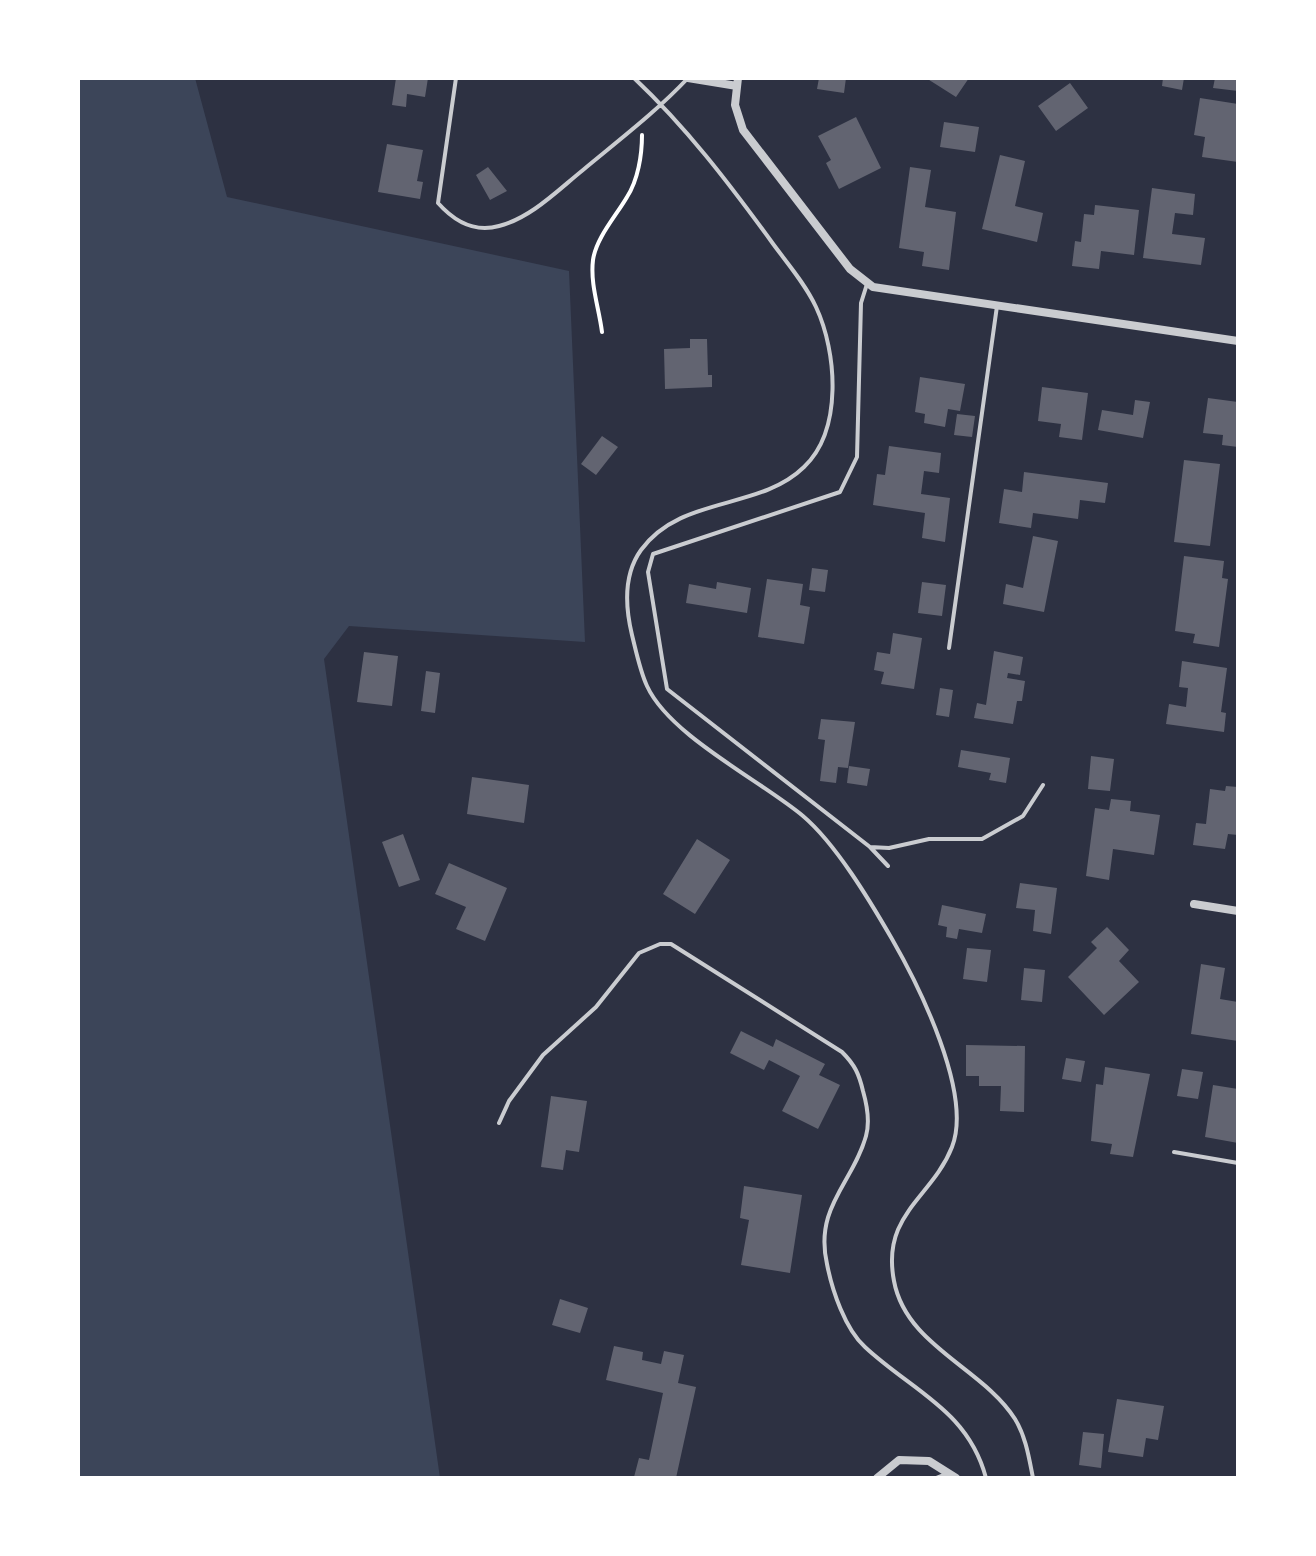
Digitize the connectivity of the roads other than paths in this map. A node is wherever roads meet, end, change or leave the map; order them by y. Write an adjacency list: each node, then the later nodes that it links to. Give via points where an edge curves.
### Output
1 (456, 78): 5 (lane, via 438,203 453,220 470,226 497,228 524,216)
2 (634, 78): 5 (lane)
3 (688, 78): 4 (street); 5 (lane)
4 (737, 82): 6 (street, via 743,130)
5 (662, 104): 22 (lane, via 712,159 815,304 830,358 830,397 828,428 802,470 654,532 626,582 631,630 648,688 672,720 807,819 840,859 912,977 950,1072 957,1123 954,1144 910,1204 894,1242 894,1283 918,1329 1017,1422)
6 (867, 284): 7 (street); 11 (lane, via 860,303 857,457 840,492 653,554 648,572 666,689)
7 (997, 306): 8 (street); 9 (lane)
8 (1238, 341)
9 (949, 648)
10 (1043, 786): 11 (lane, via 1023,816 982,839)
11 (870, 847): 12 (lane)
12 (888, 866)
13 (1194, 904): 14 (street)
14 (1238, 910)
15 (499, 1123): 21 (lane, via 543,1055 596,1007 640,953 660,944 671,944 842,1052 857,1068 868,1133 833,1199 826,1228 826,1262 842,1311 862,1344 965,1430)
16 (1174, 1152): 17 (lane)
17 (1238, 1163)
18 (953, 1475): 19 (street, via 929,1460 899,1460); 20 (lane)
19 (876, 1478)
20 (936, 1478)
21 (986, 1478)
22 (1033, 1478)

